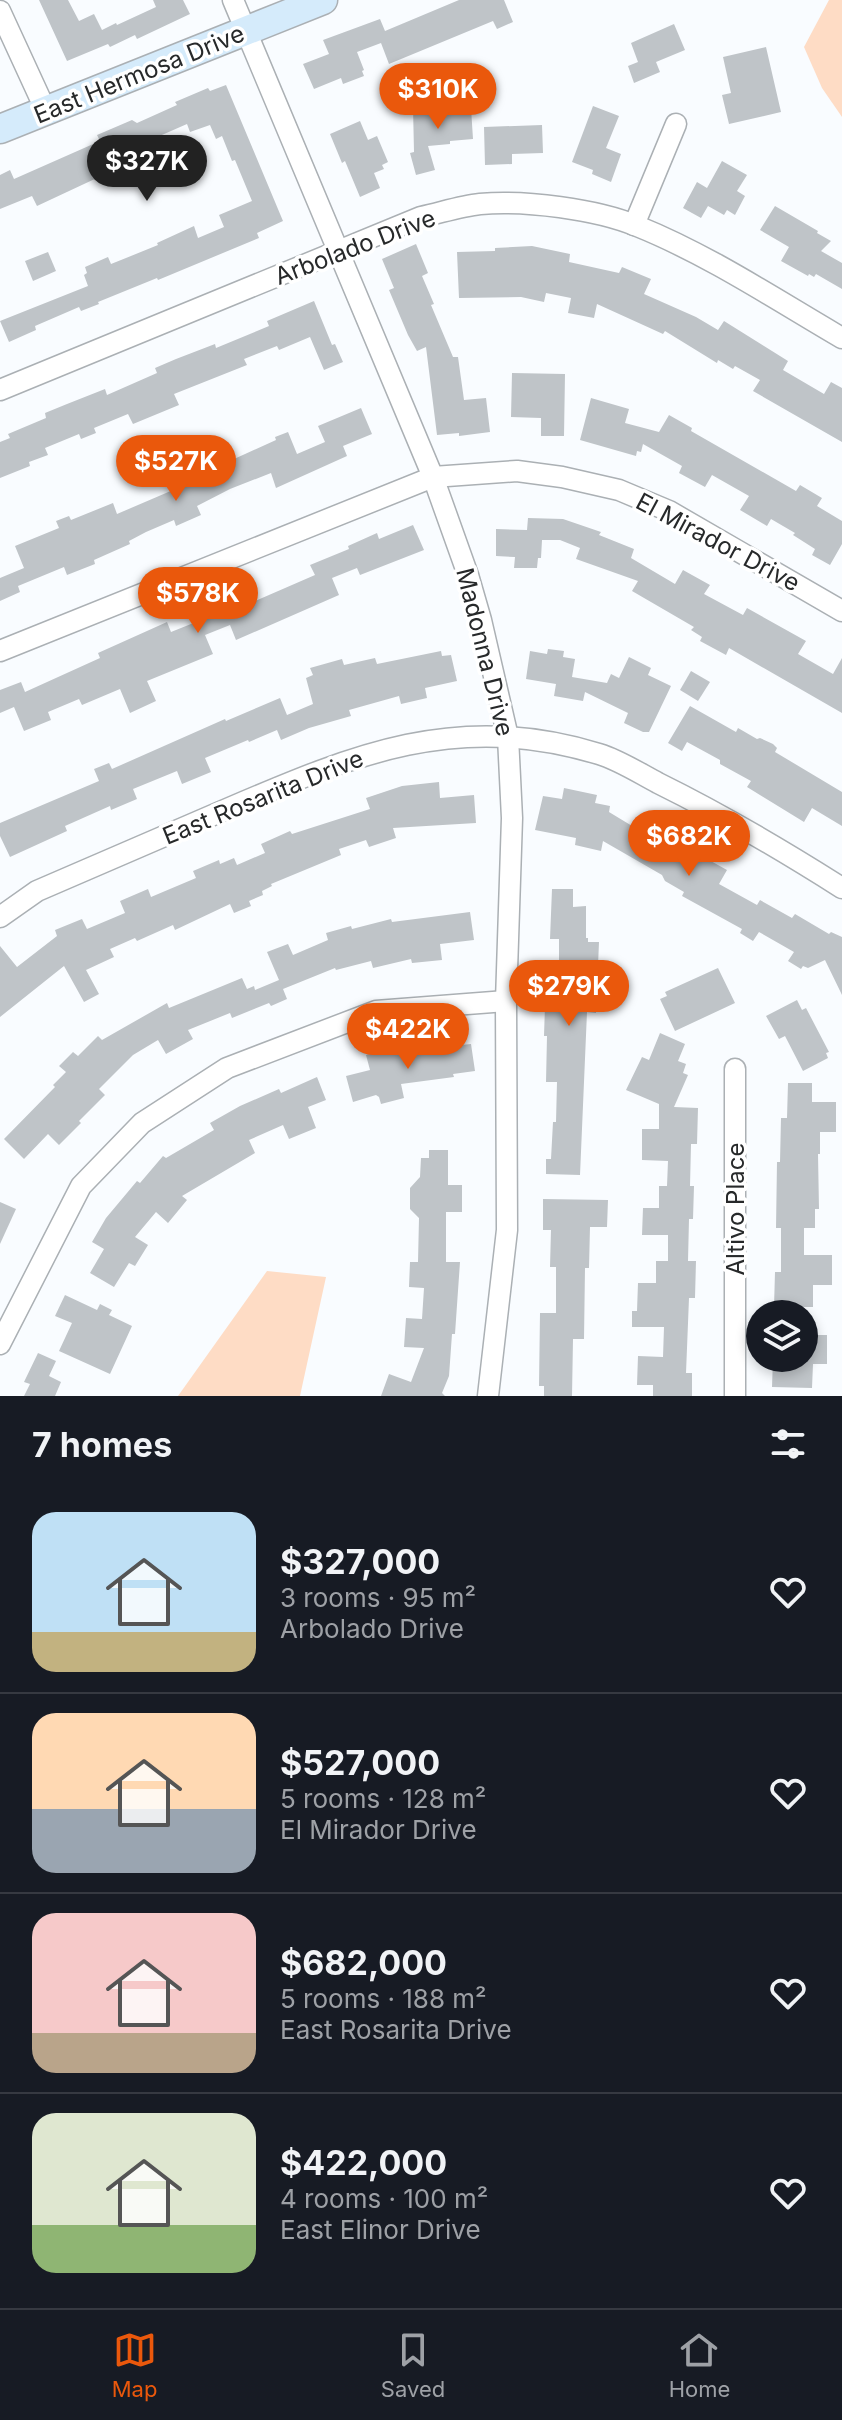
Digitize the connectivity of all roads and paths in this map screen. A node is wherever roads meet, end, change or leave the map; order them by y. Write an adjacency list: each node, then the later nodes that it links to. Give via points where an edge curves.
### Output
1 (233, 0): 4 (street, Madonna Drive)
2 (323, 0): 4 (street, East Hermosa Drive)
3 (0, 11): 5 (street)
4 (247, 32): 5 (street, East Hermosa Drive); 9 (street, Madonna Drive)
5 (46, 111): 7 (street, East Hermosa Drive)
6 (676, 124): 8 (street)
7 (0, 129)
8 (634, 225): 9 (street, Arbolado Drive, via 518,202 478,204 421,217); 10 (street, Arbolado Drive, via 682,246)
9 (339, 251): 11 (street, Arbolado Drive); 12 (street, Madonna Drive)
10 (842, 338)
11 (0, 390)
12 (433, 477): 13 (street, El Mirador Drive, via 517,471 619,490 669,511); 14 (street, El Mirador Drive); 15 (street, Madonna Drive, via 481,620)
13 (842, 611)
14 (0, 651)
15 (508, 737): 16 (street, East Rosarita Drive, via 603,755 699,803); 17 (street, East Rosarita Drive, via 418,741 364,754 37,891); 18 (street, Madonna Drive, via 512,818)
16 (842, 888)
17 (0, 917)
18 (506, 1001): 20 (street, via 376,1011 227,1068 142,1123 81,1186); 21 (street, Madonna Drive, via 507,1230)
19 (735, 1069): 22 (street, Altivo Place)
20 (0, 1344)
21 (488, 1396)
22 (735, 1396)

